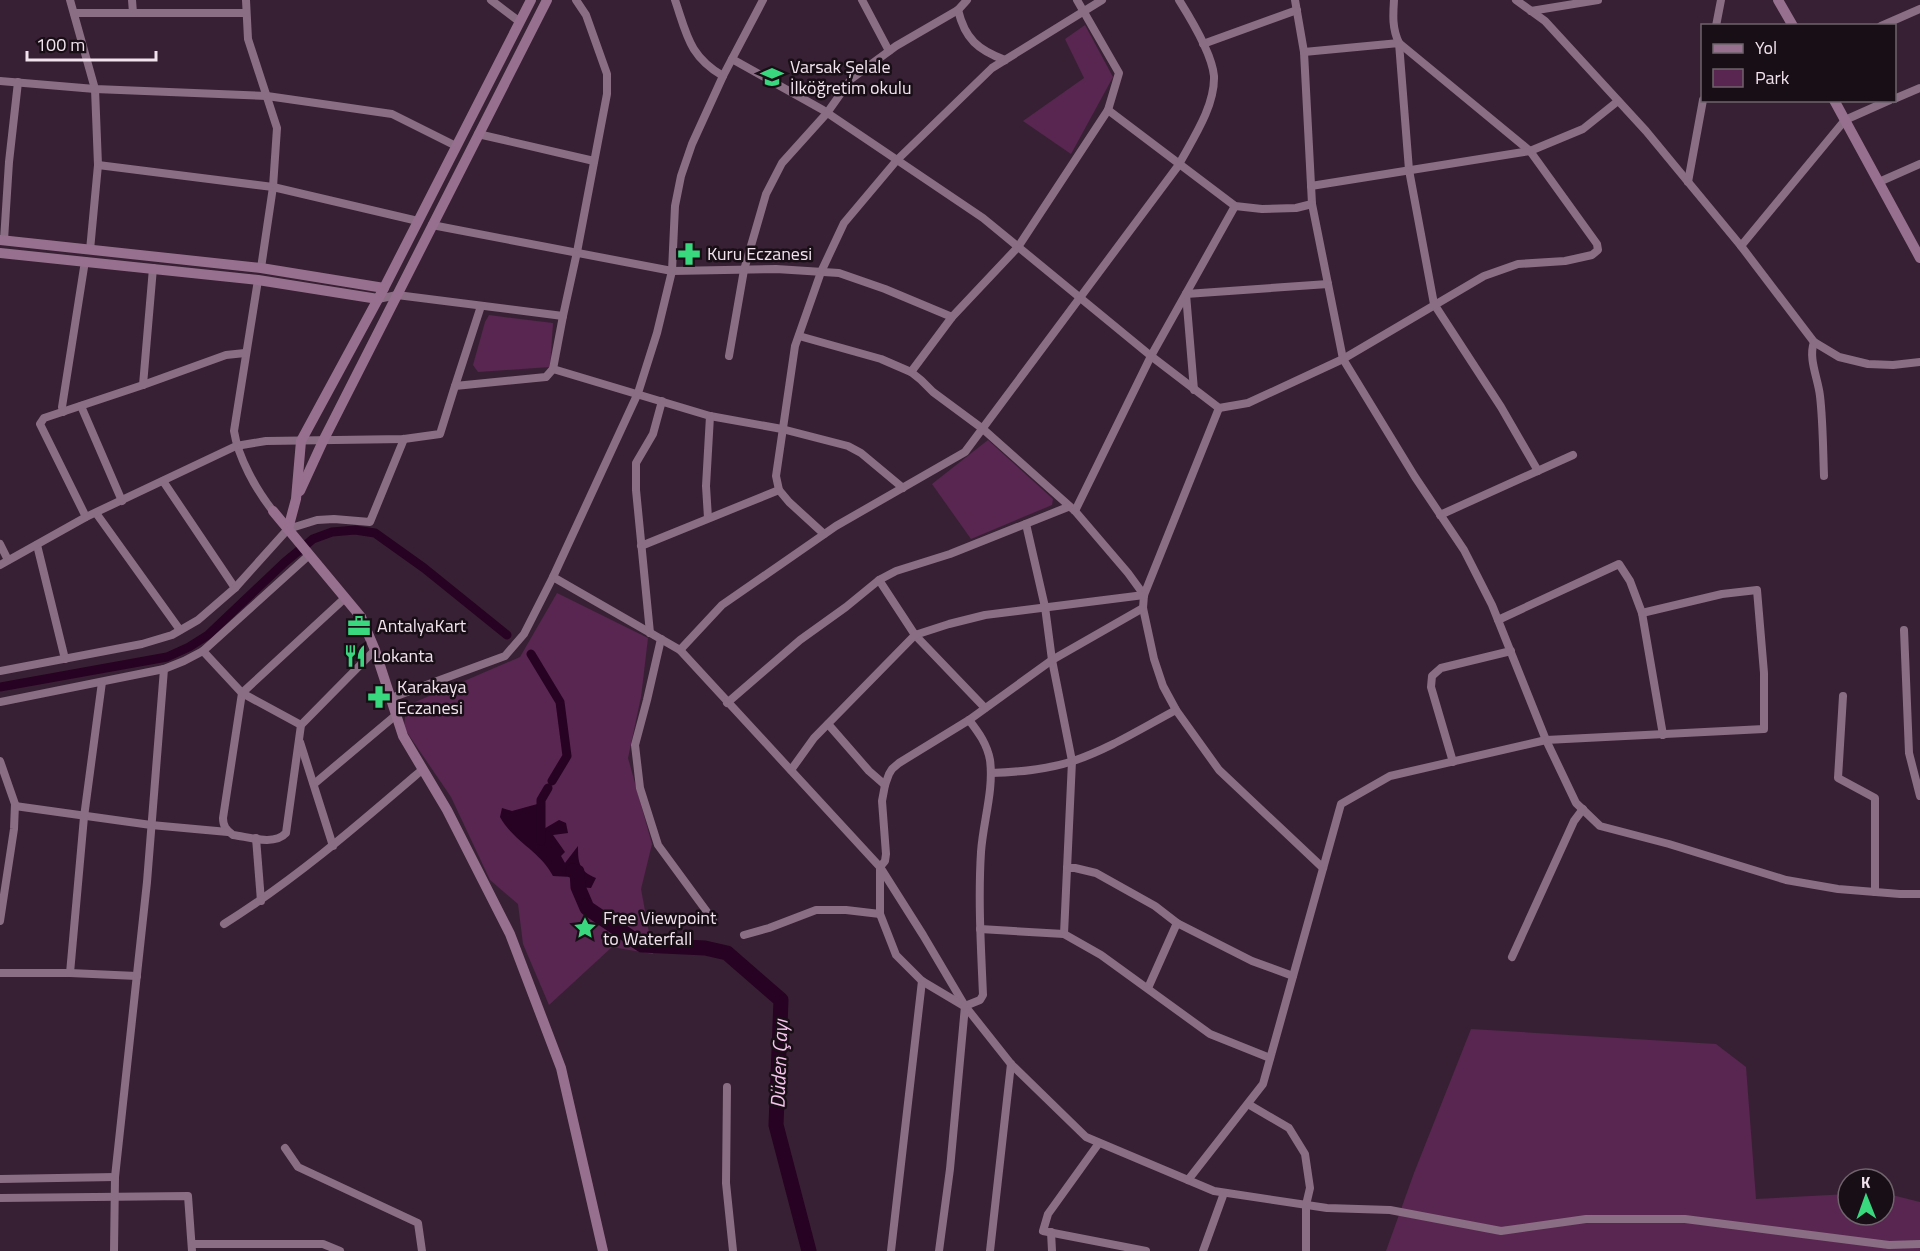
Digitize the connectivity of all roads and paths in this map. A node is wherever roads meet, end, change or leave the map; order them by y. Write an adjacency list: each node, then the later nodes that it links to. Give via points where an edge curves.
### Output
1 (70, 0): 26 (street)
2 (132, 0): 27 (street)
3 (246, 0): 28 (street)
4 (491, 0): 29 (street)
5 (531, 0): 29 (street)
6 (547, 0): 53 (street)
7 (576, 0): 58 (street, via 586,15 607,74)
8 (675, 0): 39 (street, via 690,45 708,68)
9 (763, 0): 37 (street)
10 (862, 0): 35 (street)
11 (967, 0): 22 (street)
12 (1077, 0): 24 (street)
13 (1102, 0): 24 (street)
14 (1179, 0): 34 (street)
15 (1295, 0): 23 (street)
16 (1394, 0): 33 (street, via 1394,33)
17 (1516, 0): 25 (street)
18 (1599, 0): 25 (street)
19 (1721, 0): 30 (street)
20 (1778, 0): 31 (street)
21 (1920, 9): 32 (street)
22 (958, 10): 35 (street); 38 (street, via 966,33 976,46)
23 (1297, 10): 34 (street); 36 (street)
24 (1084, 11): 38 (street); 50 (street, via 1119,73)
25 (1531, 11): 46 (street, via 1545,21)
26 (74, 13): 27 (street); 43 (street)
27 (133, 13): 28 (street)
28 (246, 13): 44 (street, via 248,39)
29 (520, 22): 54 (street)
30 (1716, 24)
31 (1791, 24)
32 (1886, 24)
33 (1399, 43): 36 (street); 55 (street); 63 (street)
34 (1203, 44): 60 (street, via 1214,76 1211,94 1204,120)
35 (889, 51): 51 (street, via 851,79)
36 (1304, 52): 66 (street)
37 (732, 58): 39 (street); 51 (street)
38 (1005, 60): 56 (street)
39 (723, 76): 84 (street, via 681,176 675,206)
40 (0, 81): 41 (street)
41 (18, 82): 43 (street); 59 (street)
42 (1920, 88): 45 (street)
43 (95, 89): 44 (street); 62 (street)
44 (267, 96): 54 (street, via 392,114); 67 (street, via 277,128)
45 (1896, 98)
46 (1618, 101): 55 (street, via 1583,129); 64 (street)
47 (1703, 102): 64 (street)
48 (1835, 102): 52 (street)
49 (1886, 102): 52 (street)
50 (1108, 110): 60 (street); 75 (street)
51 (827, 113): 56 (street); 83 (street, via 782,163 766,194)
52 (1845, 120): 65 (street); 74 (street)
53 (478, 134): 58 (street); 71 (street)
54 (456, 146): 70 (street)
55 (1530, 151): 63 (street); 93 (street, via 1598,244 1598,250 1565,261 1518,264 1484,276)
56 (897, 160): 75 (street, via 983,218); 85 (street, via 844,223)
57 (0, 161): 59 (street)
58 (594, 161): 77 (street)
59 (9, 162): 72 (street)
60 (1179, 164): 69 (street); 91 (street)
61 (1920, 164): 65 (street)
62 (98, 165): 67 (street); 76 (street)
63 (1409, 170): 66 (street); 93 (street)
64 (1688, 182): 74 (street)
65 (1880, 182): 73 (street)
66 (1311, 186): 68 (street)
67 (273, 187): 70 (street); 82 (street)
68 (1312, 204): 69 (street, via 1262,209); 87 (street)
69 (1235, 206): 89 (street)
70 (418, 221): 88 (street)
71 (432, 225): 77 (street); 90 (street)
72 (2, 240): 76 (street)
73 (1916, 241): 79 (street)
74 (1741, 246): 98 (street)
75 (1018, 247): 91 (street); 96 (street)
76 (90, 250): 82 (street)
77 (577, 252): 84 (street); 95 (street)
78 (0, 253): 80 (street)
79 (1920, 258)
80 (85, 261): 81 (street); 113 (street)
81 (153, 268): 86 (street); 106 (street)
82 (261, 268): 88 (street)
83 (744, 270): 84 (street); 85 (street); 100 (street)
84 (672, 271): 109 (street)
85 (821, 272): 96 (street, via 844,275); 97 (street)
86 (258, 280): 92 (street); 99 (street)
87 (1328, 284): 89 (street); 102 (street)
88 (384, 288): 90 (street); 92 (street)
89 (1186, 294): 101 (street); 108 (street)
90 (397, 295): 92 (street); 94 (street); 119 (street)
91 (1080, 297): 101 (street); 116 (street)
92 (378, 299): 118 (street)
93 (1434, 304): 102 (street); 122 (street)
94 (481, 306): 95 (street); 107 (street)
95 (563, 316): 104 (street)
96 (952, 316): 105 (street)
97 (799, 336): 105 (street, via 881,359); 115 (street)
98 (1814, 342): 103 (street, via 1839,357 1868,364); 123 (street, via 1811,349 1820,399)
99 (245, 353): 106 (street, via 226,355); 120 (street, via 234,431)
100 (729, 356)
101 (1151, 356): 108 (street); 129 (street)
102 (1343, 359): 112 (street, via 1248,404); 132 (street)
103 (1920, 362)
104 (553, 369): 107 (street, via 546,377); 109 (street)
105 (911, 372): 116 (street, via 933,393)
106 (143, 385): 111 (street)
107 (455, 386): 117 (street, via 440,434)
108 (1194, 390): 112 (street)
109 (638, 393): 110 (street); 143 (street)
110 (662, 401): 114 (street); 140 (street, via 653,434 636,463)
111 (81, 406): 113 (street); 128 (street)
112 (1219, 408): 146 (street)
113 (63, 412): 133 (street, via 44,418 40,424)
114 (710, 416): 115 (street); 134 (street)
115 (782, 429): 125 (street, via 848,446); 126 (street, via 776,476)
116 (984, 429): 125 (street, via 966,452); 129 (street)
117 (404, 439): 119 (street); 136 (street, via 370,522 317,520)
118 (301, 441): 119 (street); 120 (street); 127 (street)
119 (323, 441): 127 (street)
120 (236, 446): 124 (street); 130 (street)
121 (1573, 455): 122 (street)
122 (1538, 471): 132 (street)
123 (1824, 476)
124 (163, 481): 128 (street); 145 (street)
125 (903, 488): 137 (street)
126 (779, 490): 134 (street); 137 (street)
127 (296, 499): 136 (street)
128 (122, 501): 131 (street)
129 (1072, 509): 135 (street); 146 (street)
130 (273, 511): 136 (street)
131 (96, 513): 133 (street); 152 (street)
132 (1440, 515): 151 (street, via 1464,550)
133 (86, 517): 139 (street)
134 (708, 518): 140 (street)
135 (1026, 524): 144 (street); 148 (street)
136 (291, 533): 141 (street); 145 (street)
137 (824, 534): 158 (street, via 722,605)
138 (0, 544): 142 (street)
139 (37, 544): 142 (street); 161 (street)
140 (641, 546): 154 (street)
141 (306, 553): 147 (street); 159 (street)
142 (4, 562)
143 (553, 576): 154 (street); 168 (street, via 524,634 505,656)
144 (879, 580): 155 (street); 170 (street, via 800,640)
145 (235, 588): 152 (street)
146 (1144, 596): 148 (street); 149 (street)
147 (345, 598): 157 (street, via 361,617); 166 (street)
148 (1045, 607): 155 (street, via 985,615); 162 (street)
149 (1143, 608): 162 (street); 172 (street, via 1163,687)
150 (1642, 613): 151 (street, via 1619,564); 177 (street); 177 (street, via 1757,590 1764,729)
151 (1498, 620): 160 (street)
152 (180, 630): 161 (street, via 142,644)
153 (1904, 630): 190 (street, via 1910,753)
154 (650, 633): 156 (street)
155 (915, 635): 171 (street); 175 (street)
156 (661, 639): 158 (street); 205 (street, via 636,745 640,788 658,845)
157 (375, 650): 168 (street); 176 (street)
158 (680, 650): 170 (street)
159 (202, 651): 163 (street); 166 (street)
160 (1510, 651): 179 (street); 182 (street, via 1440,668 1432,676 1431,687)
161 (66, 659): 164 (street)
162 (1052, 660): 171 (street); 181 (street)
163 (164, 669): 165 (street); 194 (street)
164 (0, 671)
165 (102, 682): 169 (street); 193 (street)
166 (242, 693): 176 (street); 195 (street, via 223,818)
167 (1843, 696): 201 (street, via 1838,778 1875,798)
168 (391, 698): 173 (street)
169 (0, 702)
170 (727, 703): 184 (street)
171 (985, 708): 174 (street)
172 (1176, 710): 181 (street); 200 (street, via 1219,770)
173 (396, 714): 183 (street, via 403,736); 186 (street)
174 (969, 720): 185 (street, via 987,748); 187 (street, via 899,763)
175 (828, 724): 184 (street); 187 (street)
176 (301, 725): 178 (street)
177 (1662, 735): 179 (street)
178 (299, 739): 186 (street); 196 (street, via 286,833 278,840)
179 (1546, 740): 182 (street); 192 (street, via 1576,803)
180 (0, 761): 188 (street)
181 (1072, 761): 185 (street, via 1023,772); 199 (street)
182 (1453, 762): 200 (street, via 1390,776 1341,804)
183 (423, 769): 197 (street); 239 (street, via 510,934 557,1059)
184 (791, 770): 198 (street)
185 (991, 772): 209 (street, via 981,852)
186 (314, 784): 197 (street)
187 (885, 785): 198 (street, via 882,801 886,854)
188 (10, 790): 189 (street); 191 (street)
189 (0, 792)
190 (1920, 796)
191 (15, 807): 193 (street); 206 (street)
192 (1583, 809): 201 (street, via 1600,826 1786,880); 212 (street)
193 (84, 817): 194 (street); 214 (street)
194 (152, 825): 195 (street); 215 (street)
195 (228, 832): 196 (street)
196 (256, 838): 203 (street)
197 (333, 846): 203 (street)
198 (880, 867): 204 (street); 219 (street)
199 (1067, 868): 207 (street, via 1096,873); 210 (street)
200 (1323, 868): 216 (street)
201 (1875, 892): 202 (street)
202 (1920, 894)
203 (261, 901): 208 (street)
204 (880, 914): 211 (street, via 816,910); 217 (street, via 896,955)
205 (713, 920)
206 (0, 921)
207 (1177, 923): 216 (street, via 1252,961); 218 (street)
208 (224, 924)
209 (980, 929): 210 (street); 219 (street, via 983,995)
210 (1064, 934): 218 (street)
211 (744, 935)
212 (1512, 957)
213 (0, 973): 214 (street)
214 (70, 973): 215 (street)
215 (137, 976): 226 (street)
216 (1293, 976): 220 (street)
217 (922, 981): 219 (street); 241 (street)
218 (1148, 988): 220 (street, via 1210,1034)
219 (965, 1006): 221 (street); 242 (street)
220 (1270, 1058): 223 (street, via 1263,1084)
221 (1011, 1064): 224 (street, via 1086,1137); 243 (street)
222 (727, 1087): 240 (street, via 726,1183)
223 (1248, 1104): 228 (street); 232 (street, via 1289,1128 1305,1154 1310,1188)
224 (1099, 1143): 228 (street); 233 (street, via 1048,1214 1043,1231)
225 (285, 1148): 238 (street, via 298,1167 418,1223)
226 (115, 1177): 227 (street); 230 (street)
227 (0, 1179)
228 (1188, 1180): 229 (street)
229 (1224, 1193): 232 (street); 246 (street)
230 (114, 1197): 231 (street); 235 (street, via 188,1196); 236 (street)
231 (0, 1198)
232 (1306, 1205): 234 (street, via 1390,1210 1501,1231 1586,1219 1685,1219 1889,1245); 247 (street)
233 (1051, 1232): 244 (street); 245 (street)
234 (1920, 1244)
235 (192, 1247): 237 (street, via 323,1244)
236 (114, 1251)
237 (340, 1251)
238 (422, 1251)
239 (603, 1251)
240 (733, 1251)
241 (891, 1251)
242 (939, 1251)
243 (990, 1251)
244 (1052, 1251)
245 (1146, 1251)
246 (1203, 1251)
247 (1306, 1251)

